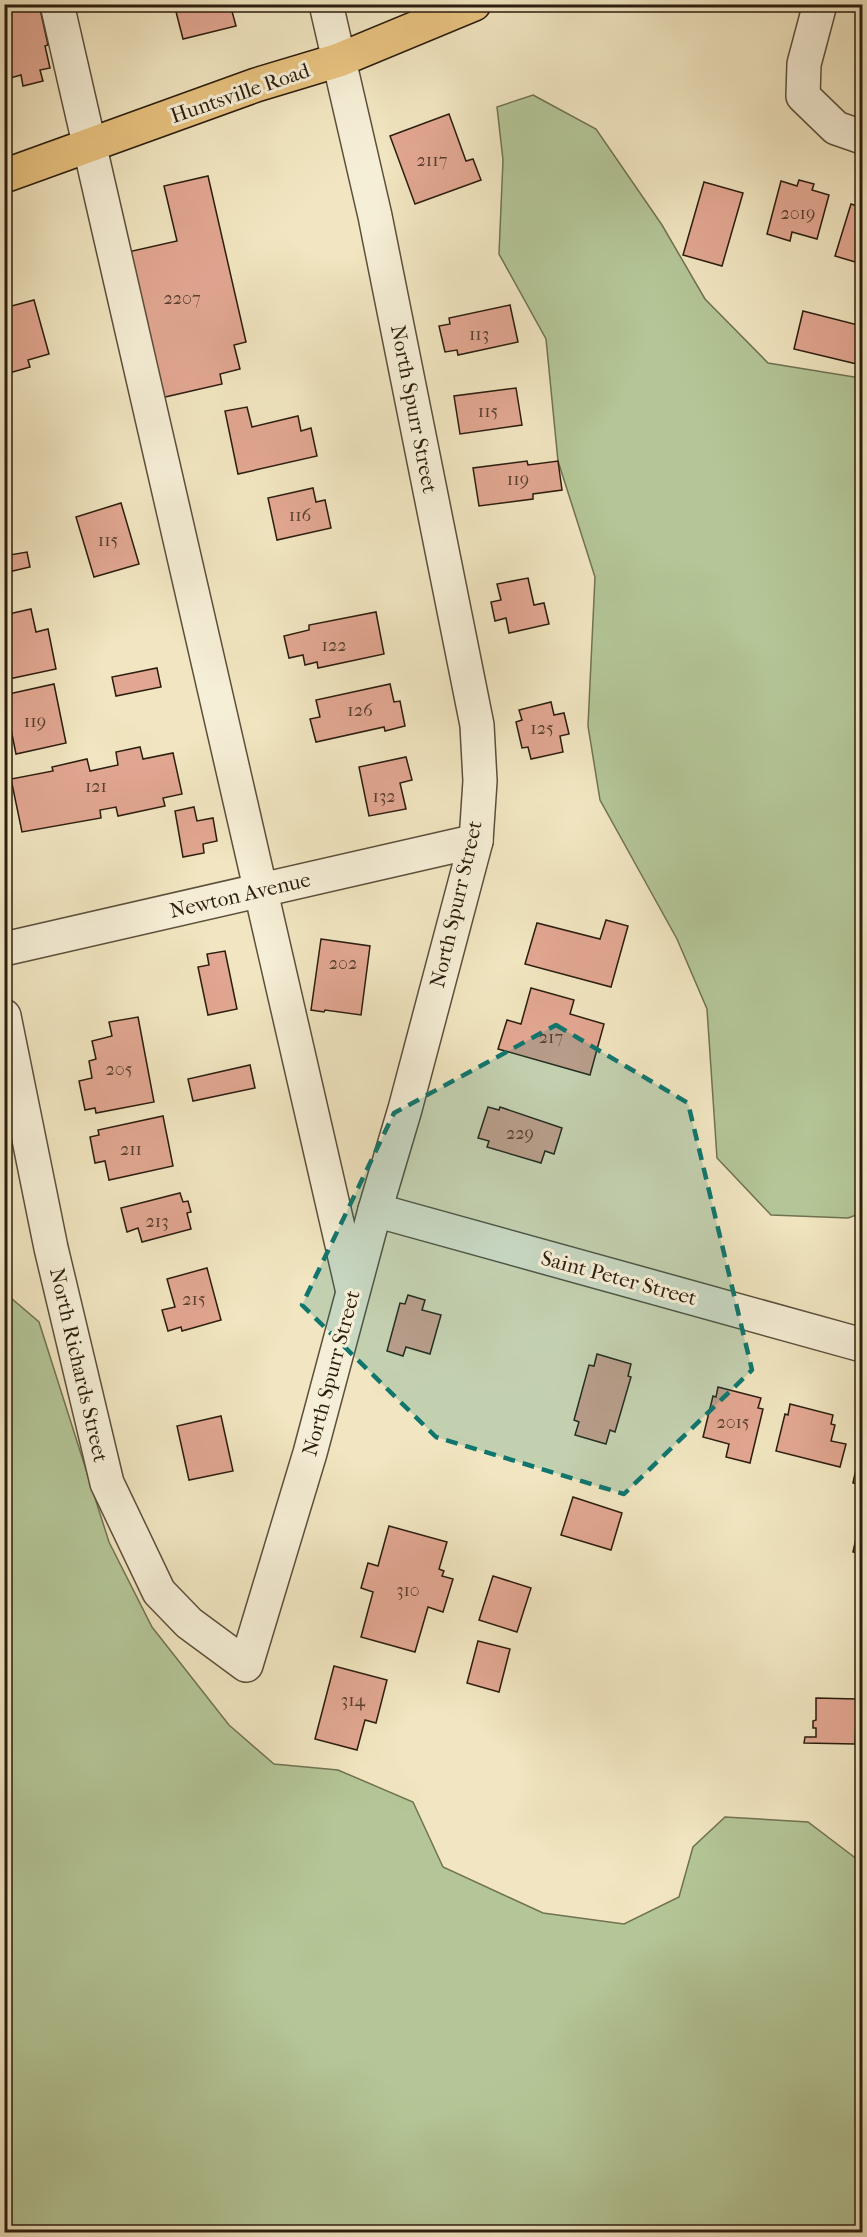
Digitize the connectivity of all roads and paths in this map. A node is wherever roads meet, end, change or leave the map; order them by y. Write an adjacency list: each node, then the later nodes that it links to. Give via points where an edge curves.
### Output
1 (57, 4): 7 (street)
2 (326, 4): 5 (street, North Spurr Street)
3 (474, 4): 5 (main road, Huntsville Road)
4 (820, 4): 6 (street, via 804,64 803,96 836,128)
5 (339, 60): 7 (main road, Huntsville Road, via 256,85); 9 (street, North Spurr Street, via 375,216 477,725 480,781)
6 (862, 137)
7 (90, 147): 8 (main road, Huntsville Road); 10 (street)
8 (4, 176)
9 (476, 841): 10 (street, Newton Avenue); 13 (street, North Spurr Street)
10 (261, 890): 11 (street, Newton Avenue); 14 (street)
11 (4, 949)
12 (4, 1016): 16 (street, North Richards Street, via 51,1248 107,1483 159,1592 189,1623)
13 (375, 1210): 14 (street, North Spurr Street); 15 (street, Saint Peter Street)
14 (353, 1293): 16 (street, North Spurr Street)
15 (862, 1345)
16 (246, 1665)

